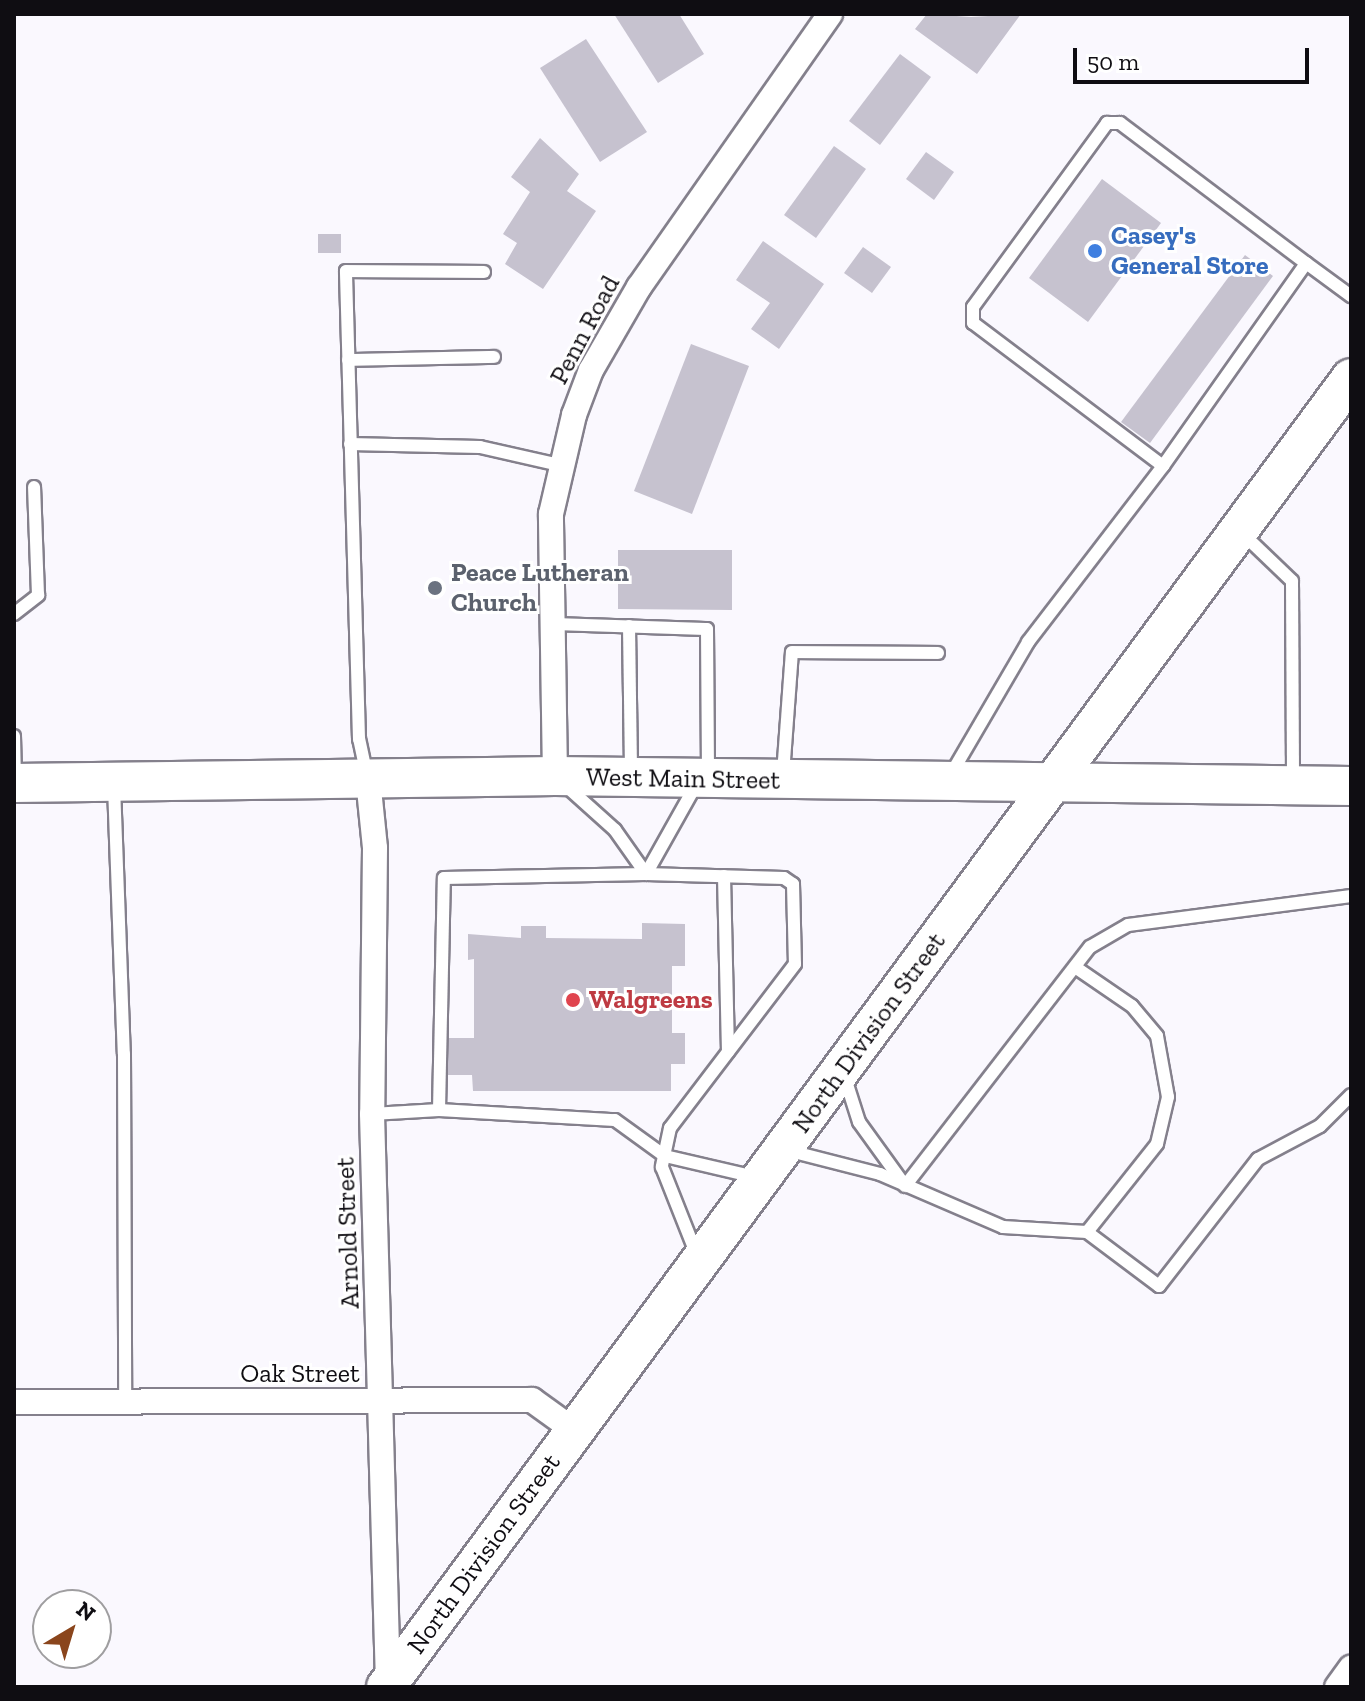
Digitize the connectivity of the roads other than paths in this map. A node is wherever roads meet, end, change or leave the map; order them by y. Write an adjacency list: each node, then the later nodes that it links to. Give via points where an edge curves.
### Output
1 (830, 14): 9 (street, Penn Road, via 609,336 574,415)
2 (1306, 263): 4 (lane); 10 (lane); 10 (lane, via 1120,123 1107,123 973,307 973,323)
3 (484, 272): 6 (lane, via 346,271)
4 (1351, 296)
5 (494, 357): 6 (lane)
6 (348, 360): 8 (lane)
7 (1351, 378): 12 (main road, North Division Street)
8 (350, 444): 9 (lane, via 480,447); 20 (lane, via 359,739)
9 (560, 465): 14 (street, Penn Road, via 551,514)
10 (1163, 466): 26 (lane, via 1028,642)
11 (34, 487): 13 (lane, via 38,595)
12 (1240, 531): 24 (lane, via 1292,581); 27 (main road, North Division Street)
13 (14, 614)
14 (553, 624): 15 (lane); 18 (street, Penn Road)
15 (629, 626): 19 (lane); 21 (lane, via 707,629)
16 (938, 653): 22 (lane, via 792,652)
17 (14, 736): 25 (lane)
18 (555, 776): 19 (main road, West Main Street); 20 (main road, West Main Street); 29 (lane, via 615,830)
19 (631, 778): 21 (main road, West Main Street)
20 (368, 779): 23 (main road, West Main Street); 37 (street, Arnold Street, via 375,848)
21 (704, 779): 22 (main road, West Main Street); 29 (lane)
22 (782, 781): 26 (main road, West Main Street)
23 (114, 782): 25 (main road, West Main Street); 44 (lane, via 124,1054)
24 (1293, 782): 27 (main road, West Main Street); 28 (main road, West Main Street)
25 (14, 783)
26 (946, 784): 27 (main road, West Main Street)
27 (1048, 786): 34 (main road, North Division Street)
28 (1350, 791)
29 (646, 874): 30 (lane); 36 (lane, via 444,878)
30 (724, 876): 33 (lane); 33 (lane, via 784,878 793,884 795,964)
31 (1351, 896): 32 (lane, via 1128,925 1090,947)
32 (1075, 967): 40 (lane); 41 (lane, via 1132,1006 1157,1036 1168,1097 1157,1144)
33 (728, 1052): 38 (lane, via 670,1128)
34 (843, 1071): 39 (main road, North Division Street); 40 (lane, via 859,1122)
35 (1351, 1095): 41 (lane, via 1320,1126 1258,1159 1159,1286)
36 (439, 1110): 37 (lane); 38 (lane, via 615,1120)
37 (372, 1114): 45 (street, Arnold Street)
38 (665, 1156): 39 (lane); 42 (lane, via 662,1167)
39 (773, 1164): 40 (lane, via 839,1159); 42 (main road, North Division Street)
40 (905, 1186): 41 (lane, via 1003,1227)
41 (1087, 1232)
42 (700, 1262): 46 (main road, North Division Street)
43 (14, 1402): 44 (street, Oak Street)
44 (125, 1402): 45 (street, Oak Street)
45 (381, 1402): 46 (street, Oak Street, via 532,1400); 48 (street, Arnold Street)
46 (575, 1431): 48 (main road, North Division Street)
47 (1351, 1668): 49 (street)
48 (387, 1686)
49 (1337, 1687)

